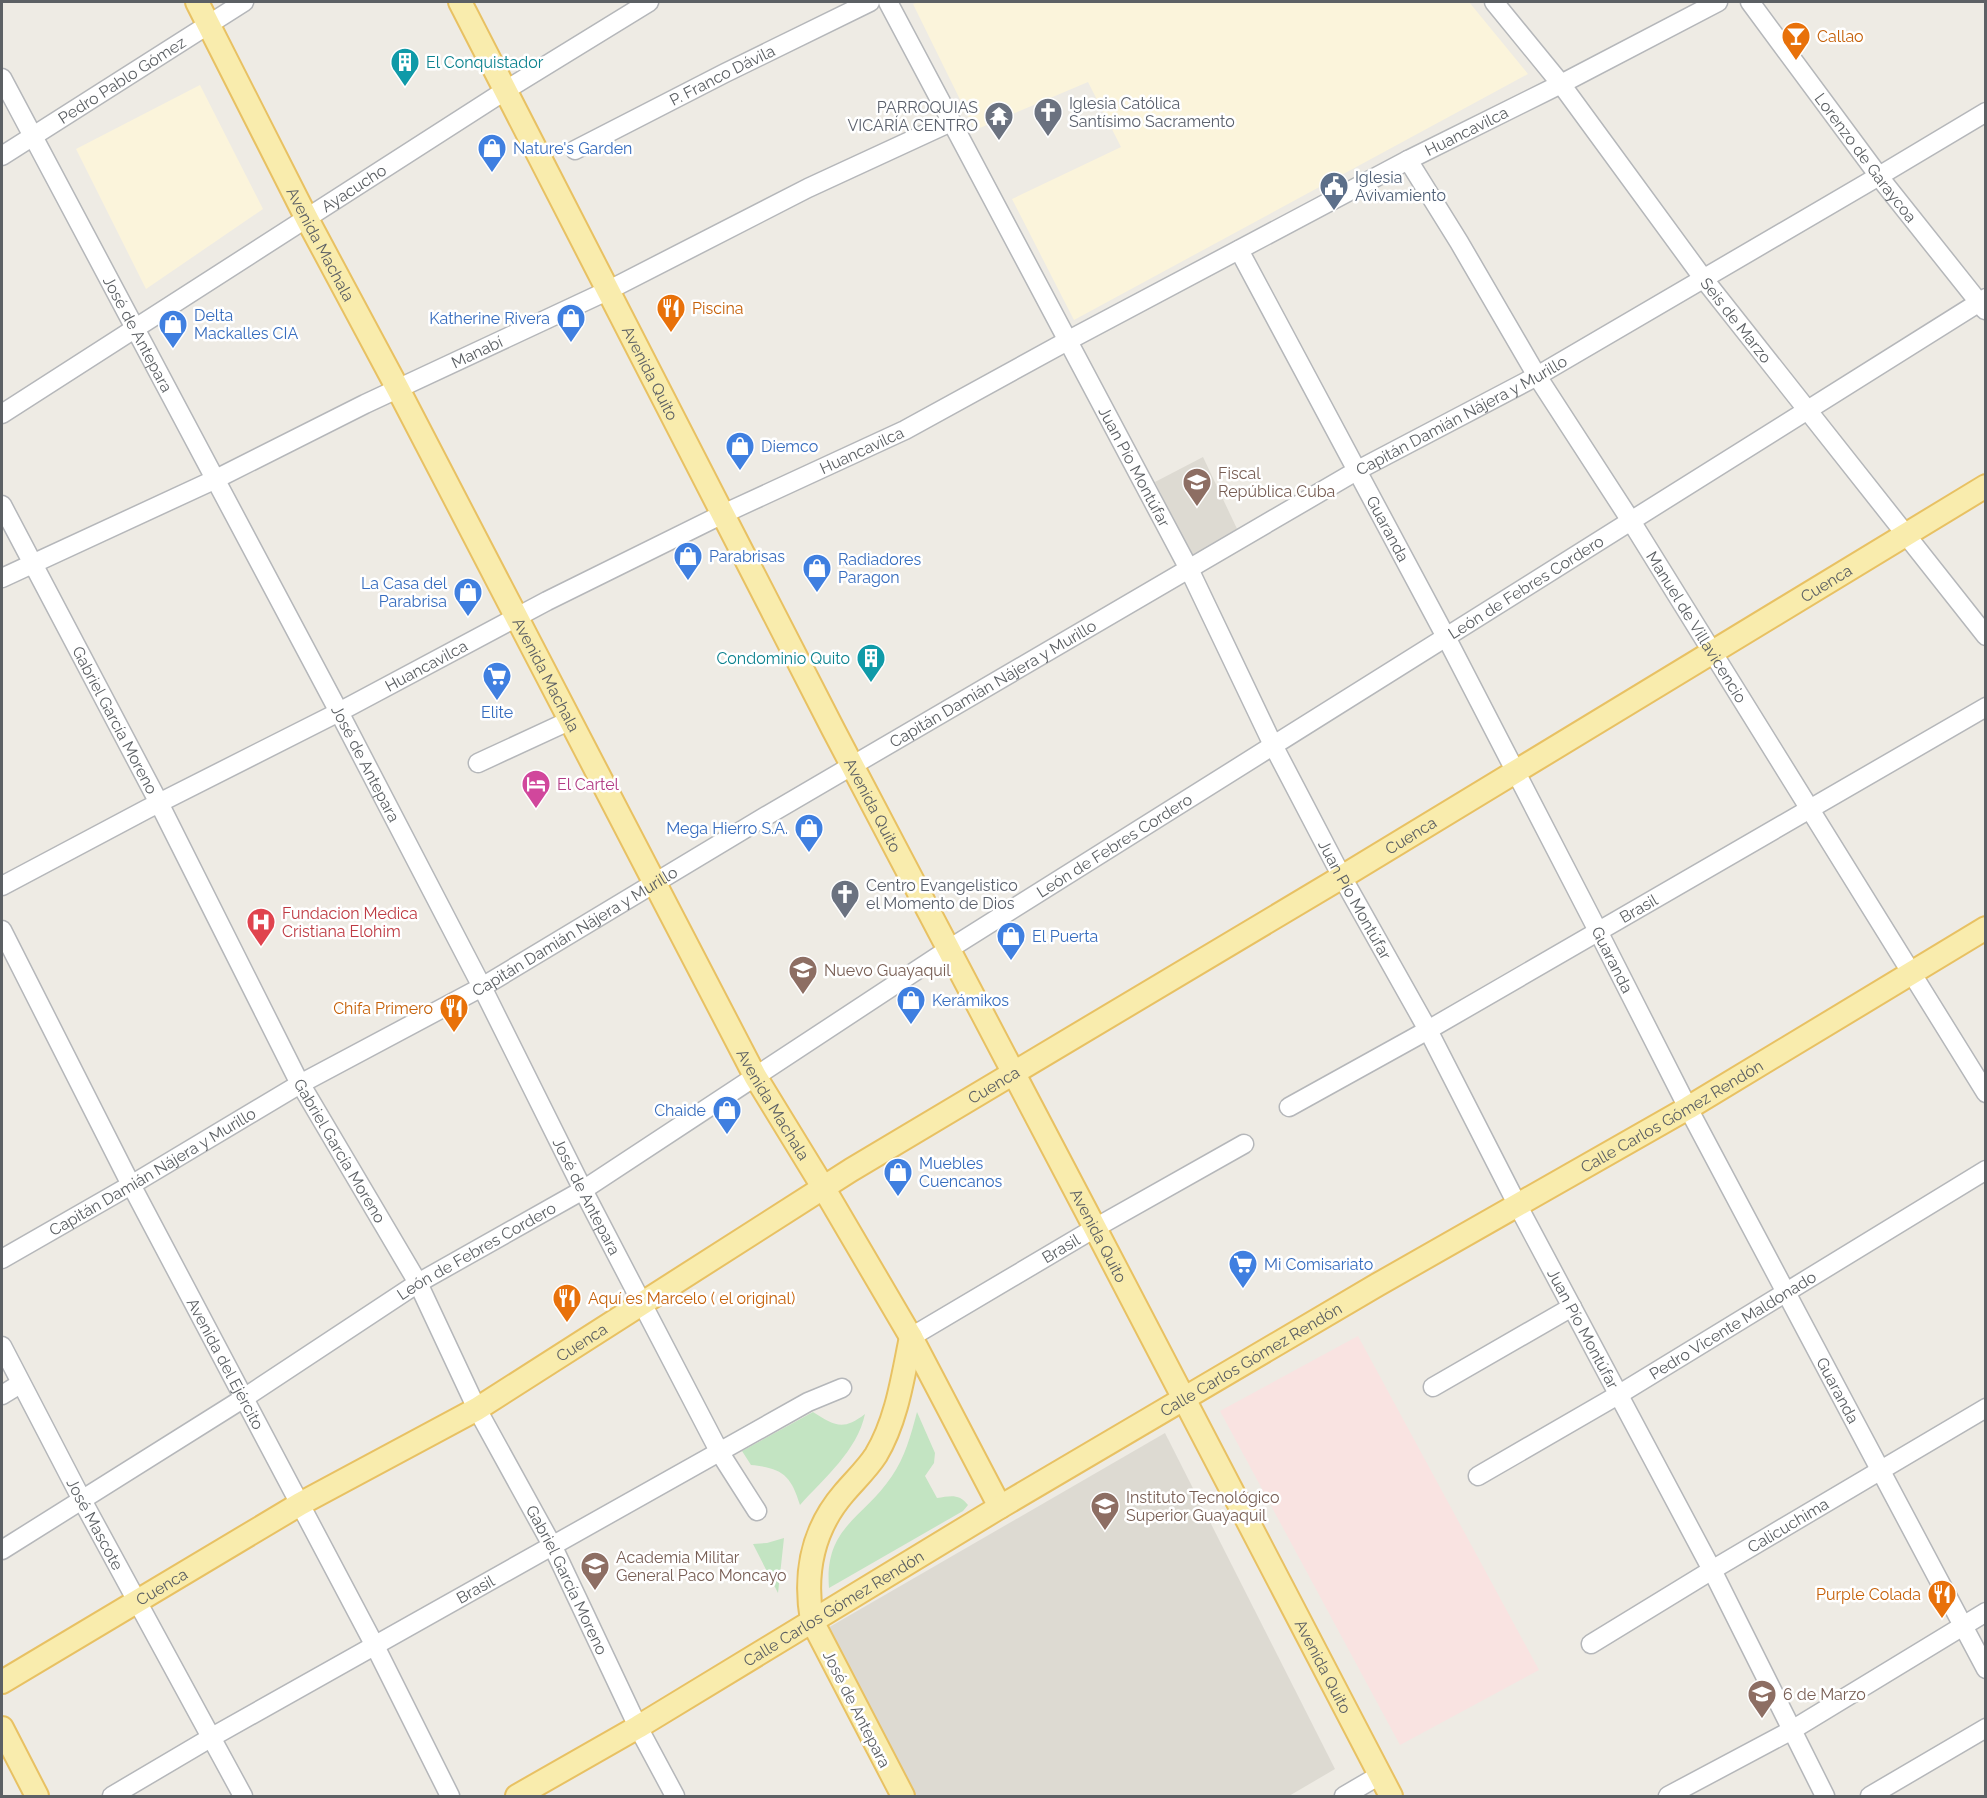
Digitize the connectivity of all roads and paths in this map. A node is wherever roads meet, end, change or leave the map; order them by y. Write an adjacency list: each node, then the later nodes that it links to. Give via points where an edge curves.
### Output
1 (197, 2): 10 (main road, Avenida Machala)
2 (244, 2): 10 (street, Pedro Pablo Gómez)
3 (460, 2): 13 (main road, Avenida Quito)
4 (649, 2): 13 (street, Ayacucho)
5 (870, 2): 17 (street, P. Franco Dávila)
6 (888, 2): 15 (street, Juan Pío Montúfar)
7 (1494, 2): 12 (street, Seis de Marzo)
8 (1718, 2): 12 (street, Huancavilca)
9 (1750, 2): 20 (street, Lorenzo de Garaycoa)
10 (208, 24): 16 (street, Pedro Pablo Gómez); 21 (main road, Avenida Machala)
11 (2, 78): 16 (street, José de Antepara)
12 (1561, 84): 19 (street, Huancavilca); 23 (street, Seis de Marzo)
13 (506, 90): 21 (street, Ayacucho); 24 (main road, Avenida Quito)
14 (1986, 112): 20 (street, Capitán Damián Nájera y Murillo)
15 (951, 122): 24 (street, Manabí, via 799,192); 27 (street, Juan Pío Montúfar)
16 (32, 136): 18 (street, Pedro Pablo Gómez); 26 (street, José de Antepara)
17 (575, 150)
18 (2, 156)
19 (1408, 160): 22 (street, Huancavilca); 28 (street, Manuel de Villavicencio)
20 (1879, 176): 23 (street, Capitán Damián Nájera y Murillo); 25 (street, Lorenzo de Garaycoa)
21 (307, 219): 26 (street, Ayacucho); 29 (main road, Avenida Machala)
22 (1239, 250): 27 (street, Huancavilca); 32 (street, Guaranda)
23 (1703, 278): 28 (street, Capitán Damián Nájera y Murillo); 30 (street, Seis de Marzo)
24 (608, 291): 29 (street, Manabí); 36 (main road, Avenida Quito)
25 (1983, 304): 30 (street, León de Febres Cordero)
26 (136, 329): 31 (street, Ayacucho); 33 (street, José de Antepara)
27 (1069, 340): 36 (street, Huancavilca, via 905,430); 40 (street, Juan Pío Montúfar)
28 (1537, 376): 32 (street, Capitán Damián Nájera y Murillo); 37 (street, Manuel de Villavicencio)
29 (398, 389): 33 (street, Manabí); 42 (main road, Avenida Machala)
30 (1808, 409): 37 (street, León de Febres Cordero); 38 (street, Seis de Marzo)
31 (2, 414)
32 (1358, 470): 40 (street, Capitán Damián Nájera y Murillo); 44 (street, Guaranda)
33 (216, 479): 39 (street, Manabí); 47 (street, José de Antepara)
34 (1986, 486): 38 (main road, Cuenca)
35 (2, 505): 39 (street, Gabriel García Moreno)
36 (723, 514): 42 (street, Huancavilca); 51 (main road, Avenida Quito)
37 (1631, 521): 44 (street, León de Febres Cordero); 45 (street, Manuel de Villavicencio)
38 (1905, 535): 43 (street, Seis de Marzo); 45 (main road, Cuenca)
39 (32, 564): 41 (street, Manabí); 53 (street, Gabriel García Moreno)
40 (1189, 569): 49 (street, Juan Pío Montúfar); 51 (street, Capitán Damián Nájera y Murillo)
41 (2, 578)
42 (517, 616): 47 (street, Huancavilca); 48 (main road, Avenida Machala)
43 (1986, 636)
44 (1446, 637): 49 (street, León de Febres Cordero); 52 (street, Guaranda)
45 (1712, 651): 52 (main road, Cuenca); 54 (street, Manuel de Villavicencio)
46 (1986, 707): 54 (street, Brasil)
47 (339, 712): 53 (street, Huancavilca); 63 (street, José de Antepara)
48 (571, 720): 50 (street); 56 (main road, Avenida Machala)
49 (1274, 746): 55 (street, Juan Pío Montúfar); 61 (street, León de Febres Cordero)
50 (478, 763)
51 (853, 766): 56 (street, Capitán Damián Nájera y Murillo); 61 (main road, Avenida Quito)
52 (1515, 772): 55 (main road, Cuenca); 60 (street, Guaranda)
53 (159, 803): 57 (street, Huancavilca); 67 (street, Gabriel García Moreno)
54 (1810, 809): 60 (street, Brasil); 62 (street, Manuel de Villavicencio)
55 (1342, 877): 64 (street, Juan Pío Montúfar); 65 (main road, Cuenca)
56 (655, 881): 63 (street, Capitán Damián Nájera y Murillo); 66 (main road, Avenida Machala)
57 (2, 886)
58 (1986, 928): 62 (main road, Calle Carlos Gómez Rendón)
59 (2, 930): 73 (street, Avenida del Ejército)
60 (1598, 931): 64 (street, Brasil); 70 (street, Guaranda)
61 (949, 949): 65 (main road, Avenida Quito); 66 (street, León de Febres Cordero)
62 (1911, 973): 68 (street, Manuel de Villavicencio); 70 (main road, Calle Carlos Gómez Rendón)
63 (482, 987): 67 (street, Capitán Damián Nájera y Murillo); 75 (street, José de Antepara)
64 (1428, 1030): 69 (street, Brasil); 76 (street, Juan Pío Montúfar)
65 (1014, 1073): 74 (main road, Cuenca); 77 (main road, Avenida Quito)
66 (755, 1076): 74 (main road, Avenida Machala); 75 (street, León de Febres Cordero)
67 (300, 1084): 73 (street, Capitán Damián Nájera y Murillo); 79 (street, Gabriel García Moreno)
68 (1986, 1093)
69 (1289, 1107)
70 (1688, 1108): 76 (main road, Calle Carlos Gómez Rendón); 80 (street, Guaranda)
71 (1244, 1144): 77 (street, Brasil)
72 (1986, 1170): 80 (street, Pedro Vicente Maldonado)
73 (131, 1185): 78 (street, Capitán Damián Nájera y Murillo); 90 (street, Avenida del Ejército)
74 (824, 1187): 81 (main road, Cuenca); 83 (main road, Avenida Machala)
75 (583, 1190): 79 (street, León de Febres Cordero); 81 (street, José de Antepara)
76 (1518, 1206): 82 (street, Juan Pío Montúfar); 91 (main road, Calle Carlos Gómez Rendón)
77 (1095, 1228): 83 (street, Brasil); 91 (main road, Avenida Quito)
78 (2, 1259)
79 (418, 1283): 90 (street, León de Febres Cordero); 93 (street, Gabriel García Moreno)
80 (1786, 1292): 89 (street, Pedro Vicente Maldonado); 95 (street, Guaranda)
81 (642, 1303): 93 (main road, Cuenca); 94 (street, José de Antepara)
82 (1572, 1307): 86 (street); 89 (street, Juan Pío Montúfar)
83 (911, 1337): 99 (main road, Avenida Machala); 106 (main road, via 888,1430 876,1456 843,1494 825,1520 815,1544 809,1569)
84 (2, 1346): 85 (street, José Mascote)
85 (20, 1384): 88 (street); 97 (street, José Mascote)
86 (1433, 1387)
87 (842, 1388): 94 (street, Brasil, via 808,1402)
88 (2, 1395)
89 (1618, 1395): 96 (street, Pedro Vicente Maldonado); 103 (street, Juan Pío Montúfar)
90 (244, 1398): 97 (street, León de Febres Cordero); 98 (street, Avenida del Ejército)
91 (1184, 1398): 99 (main road, Calle Carlos Gómez Rendón); 118 (main road, Avenida Quito)
92 (1986, 1408): 95 (street, Calicuchima)
93 (477, 1409): 98 (main road, Cuenca); 101 (street, Gabriel García Moreno)
94 (720, 1454): 100 (street, José de Antepara); 101 (street, Brasil)
95 (1879, 1471): 103 (street, Calicuchima); 107 (street, Guaranda)
96 (1478, 1476)
97 (82, 1500): 102 (street, León de Febres Cordero); 104 (street, José Mascote)
98 (300, 1504): 104 (main road, Cuenca); 109 (street, Avenida del Ejército)
99 (1000, 1507): 106 (main road, Calle Carlos Gómez Rendón)
100 (757, 1511)
101 (553, 1547): 109 (street, Brasil); 112 (street, Gabriel García Moreno)
102 (2, 1550)
103 (1712, 1570): 108 (street, Calicuchima); 115 (street, Juan Pío Montúfar)
104 (137, 1600): 111 (main road, Cuenca); 116 (street, José Mascote)
105 (1986, 1612): 107 (street)
106 (812, 1621): 112 (main road, Calle Carlos Gómez Rendón); 126 (main road, José de Antepara)
107 (1962, 1625): 110 (street, Guaranda); 115 (street)
108 (1591, 1644)
109 (375, 1646): 116 (street, Brasil); 123 (street, Avenida del Ejército)
110 (1986, 1669)
111 (2, 1682)
112 (639, 1727): 124 (main road, Calle Carlos Gómez Rendón); 125 (street, Gabriel García Moreno)
113 (2, 1728): 120 (main road)
114 (1986, 1728): 131 (street)
115 (1792, 1730): 129 (street); 130 (street, Juan Pío Montúfar)
116 (212, 1737): 121 (street, Brasil); 122 (street, José Mascote)
117 (2, 1755): 119 (main road)
118 (1380, 1775): 127 (street); 128 (main road, Avenida Quito)
119 (23, 1797)
120 (37, 1797)
121 (112, 1797)
122 (243, 1797)
123 (450, 1797)
124 (517, 1797)
125 (675, 1797)
126 (903, 1797)
127 (1344, 1797)
128 (1391, 1797)
129 (1668, 1797)
130 (1825, 1797)
131 (1870, 1797)

